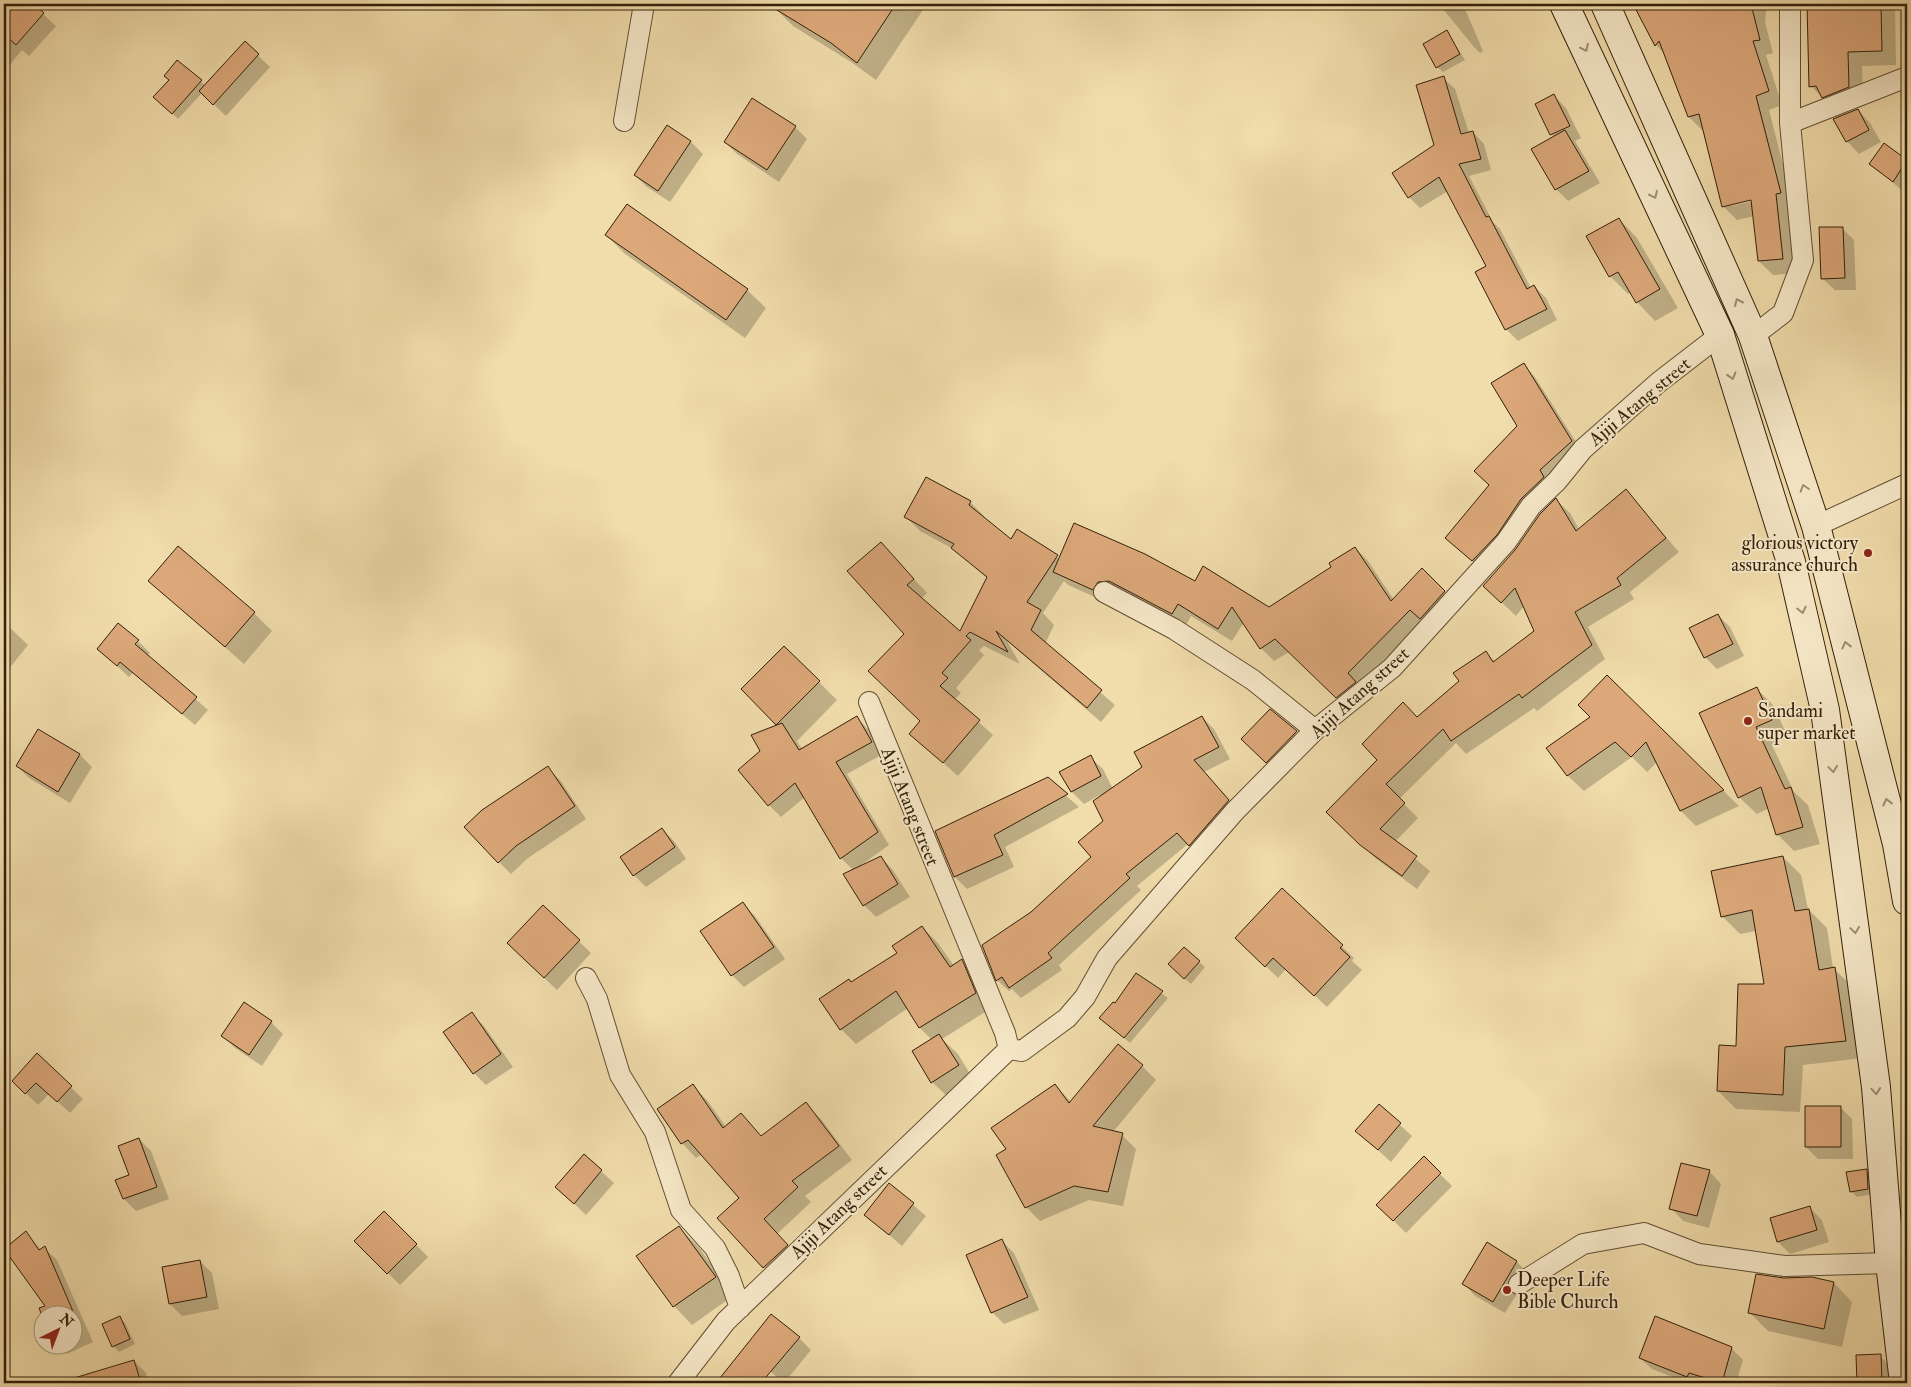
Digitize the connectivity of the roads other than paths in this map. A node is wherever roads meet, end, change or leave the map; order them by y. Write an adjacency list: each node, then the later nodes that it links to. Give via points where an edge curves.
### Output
1 (644, 4): 6 (street)
2 (1564, 4): 8 (main road, one-way to 8)
3 (1605, 4): 9 (main road, one-way to 3)
4 (1790, 4): 7 (street)
5 (1907, 77): 7 (street)
6 (624, 121)
7 (1790, 123): 9 (street, via 1803,260 1783,313)
8 (1720, 335): 14 (street, Ajiji Atang street, via 1583,449 1531,506 1506,542 1392,668); 18 (main road, one-way to 18, via 1791,562 1825,710 1876,1087)
9 (1753, 336): 11 (main road, one-way to 9)
10 (1907, 484): 11 (street)
11 (1816, 526): 15 (main road, one-way to 11, via 1897,844)
12 (1104, 592): 14 (street, via 1174,629 1253,680)
13 (869, 702): 17 (street, Ajiji Atang street)
14 (1315, 730): 17 (street, Ajiji Atang street, via 1235,811 1114,950 1085,997 1066,1018 1022,1051)
15 (1907, 901)
16 (586, 978): 20 (street, via 597,999 620,1075 656,1132 681,1210 715,1248)
17 (1009, 1049): 20 (street, Ajiji Atang street)
18 (1890, 1263): 19 (street, via 1785,1266 1699,1254 1644,1232 1583,1244); 22 (main road)
19 (1519, 1284)
20 (740, 1308): 21 (street, Ajiji Atang street, via 726,1321)
21 (678, 1383)
22 (1904, 1383)

